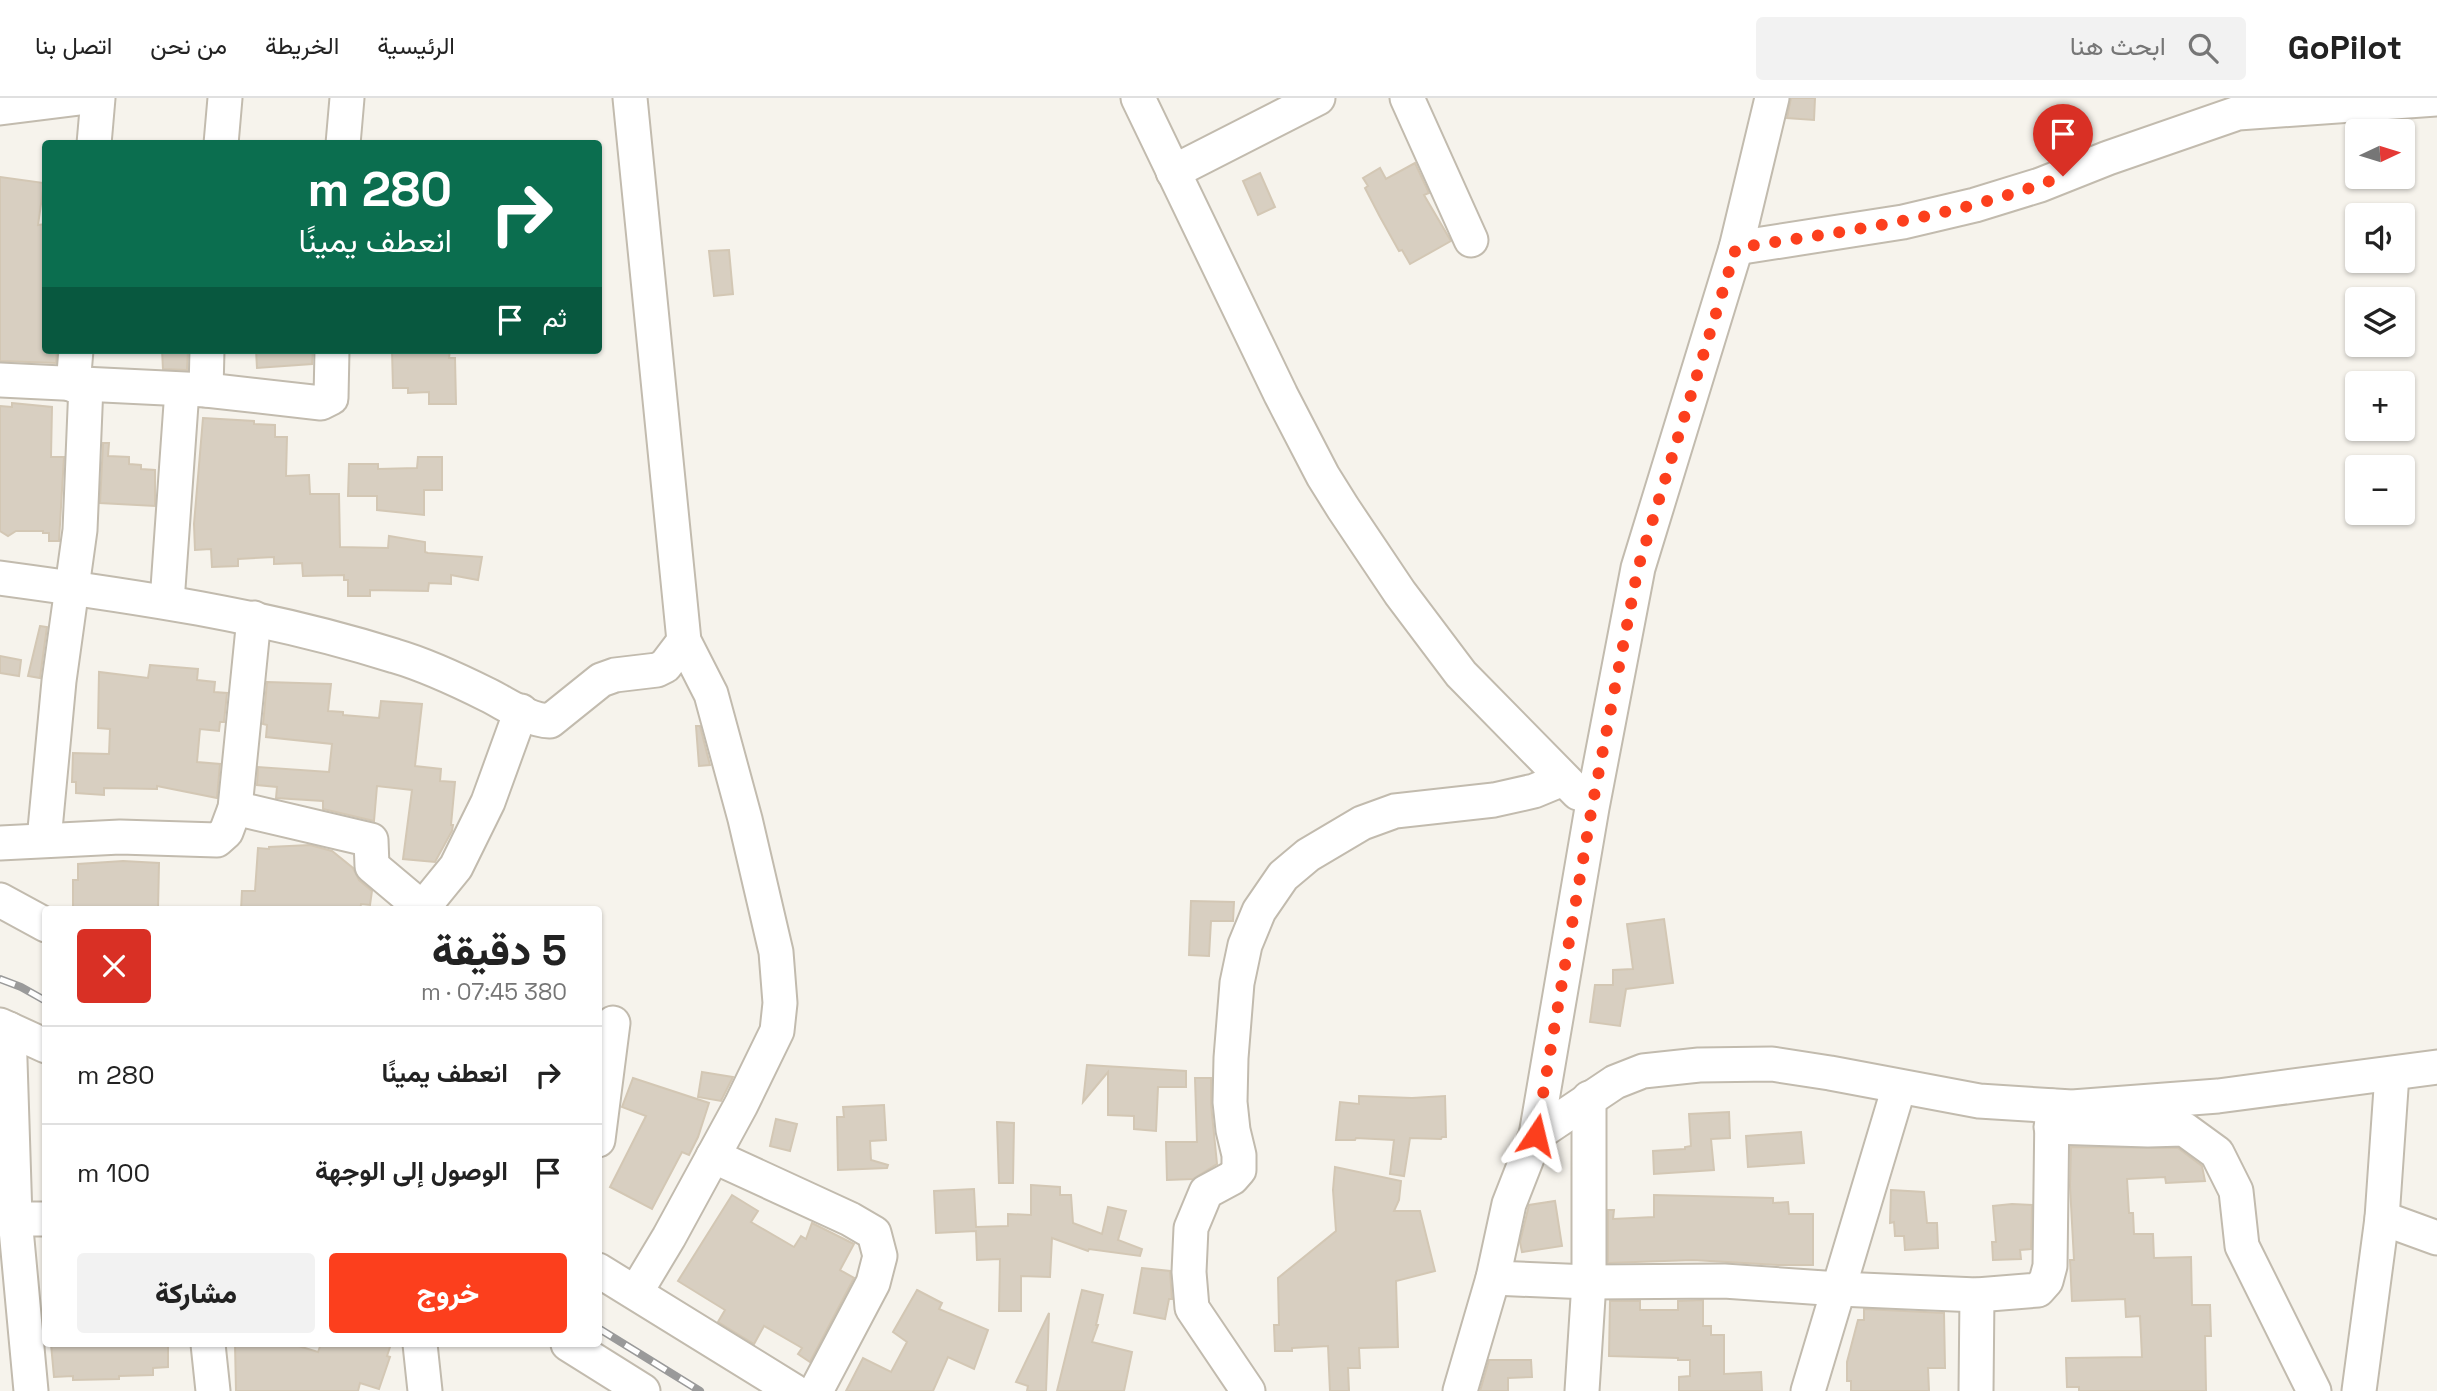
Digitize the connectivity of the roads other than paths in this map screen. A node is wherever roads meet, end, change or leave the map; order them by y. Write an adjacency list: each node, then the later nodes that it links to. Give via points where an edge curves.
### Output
1 (80, 98): 12 (street)
2 (98, 98): 13 (street)
3 (225, 98): 14 (street)
4 (347, 98): 15 (street)
5 (630, 98): 29 (street)
6 (1138, 98): 16 (street)
7 (1318, 98): 16 (street)
8 (1408, 98): 17 (street)
9 (1772, 98): 18 (street)
10 (2437, 99): 11 (street)
11 (2239, 105): 18 (street, via 2040,185 1975,205 1903,222)
12 (0, 108)
13 (94, 140)
14 (220, 140)
15 (343, 140)
16 (1173, 172): 31 (street, via 1281,395 1343,508 1399,593 1461,674)
17 (1471, 240)
18 (1736, 248): 32 (street, via 1638,568)
19 (76, 354): 23 (street)
20 (206, 354): 24 (street)
21 (331, 354): 24 (street, via 331,398 321,403)
22 (0, 380): 23 (street)
23 (79, 385): 24 (street); 26 (street, via 80,530)
24 (194, 390): 27 (street)
25 (0, 578): 26 (street)
26 (71, 586): 27 (street); 34 (street)
27 (167, 602): 28 (street)
28 (254, 618): 30 (street, via 398,657); 33 (street)
29 (684, 641): 30 (street, via 665,666 601,680 551,721 536,720); 50 (street, via 711,694 745,819 776,952 780,1003 777,1031)
30 (522, 711): 38 (street, via 488,802 456,867)
31 (1563, 779): 32 (street); 70 (street, via 1494,800 1395,811 1362,823 1308,855 1283,876 1259,911 1237,983 1231,1058 1230,1102 1239,1170 1206,1192 1191,1228 1189,1272 1192,1308)
32 (1592, 807): 49 (street)
33 (235, 808): 34 (street, via 226,832 216,840); 37 (street, via 371,840 372,866)
34 (44, 840): 35 (street)
35 (0, 843)
36 (0, 900): 39 (street)
37 (418, 906)
38 (424, 906)
39 (42, 923)
40 (614, 1023): 47 (street)
41 (5, 1028): 42 (street); 51 (street)
42 (42, 1044)
43 (2437, 1067): 44 (street)
44 (2392, 1074): 48 (street); 52 (street)
45 (1899, 1087): 46 (street, via 1772,1064 1699,1065 1643,1071); 48 (street); 57 (street)
46 (1588, 1098): 49 (street); 56 (street)
47 (602, 1111)
48 (2051, 1116): 59 (street, via 2050,1265 2046,1281 2038,1290); 63 (street, via 2148,1130 2183,1129 2217,1153 2236,1191 2242,1246)
49 (1536, 1135): 55 (street, via 1509,1205)
50 (713, 1156): 58 (street); 69 (street, via 874,1233 880,1256 873,1283)
51 (20, 1218): 64 (street)
52 (2382, 1218): 53 (street); 75 (street)
53 (2437, 1238)
54 (602, 1272): 58 (street)
55 (1493, 1278): 56 (street); 71 (street)
56 (1589, 1282): 57 (street, via 1724,1281); 72 (street)
57 (1839, 1289): 59 (street); 73 (street)
58 (636, 1292): 68 (street)
59 (1977, 1295): 74 (street)
60 (208, 1347): 65 (street)
61 (420, 1347): 66 (street)
62 (573, 1347): 67 (street)
63 (2312, 1389)
64 (31, 1391)
65 (213, 1391)
66 (425, 1391)
67 (643, 1391)
68 (794, 1391)
69 (816, 1391)
70 (1248, 1391)
71 (1460, 1391)
72 (1582, 1391)
73 (1808, 1391)
74 (1976, 1391)
75 (2359, 1391)

